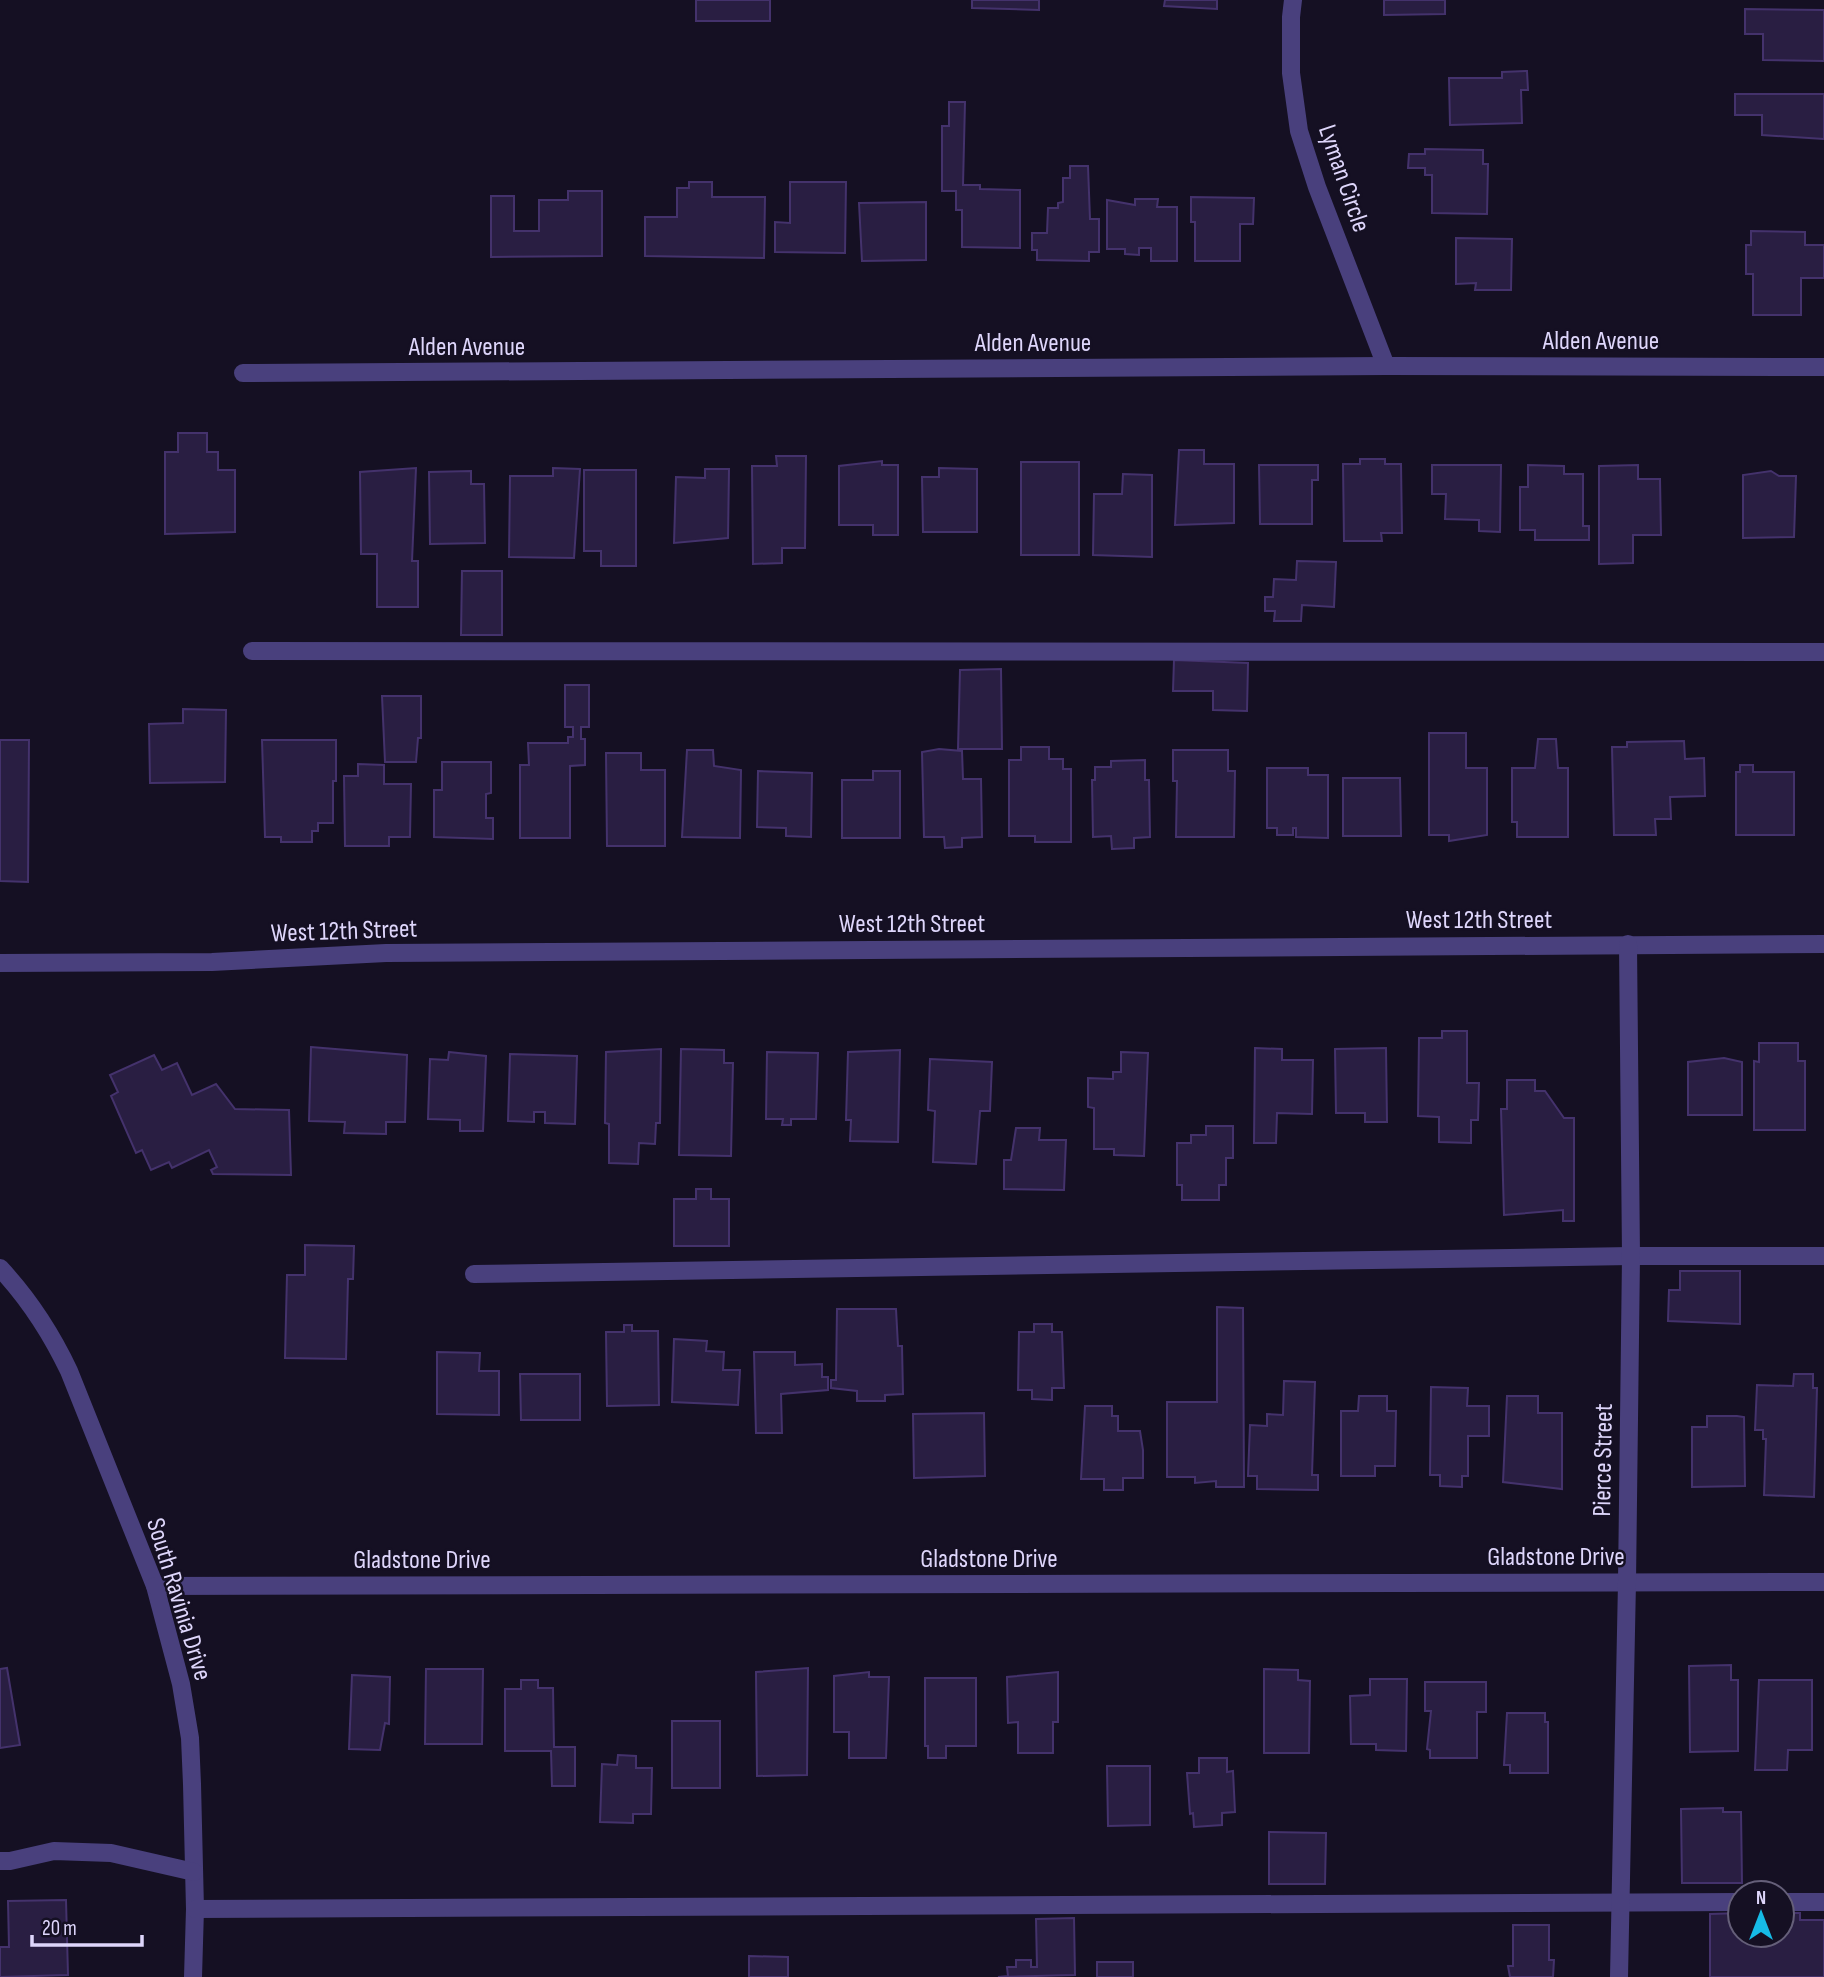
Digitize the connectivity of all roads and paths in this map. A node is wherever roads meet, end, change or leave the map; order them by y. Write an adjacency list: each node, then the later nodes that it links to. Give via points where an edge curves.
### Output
1 (1293, 0): 2 (street, Lyman Circle, via 1291,73 1299,131)
2 (1386, 366): 3 (street, Alden Avenue); 4 (street, Alden Avenue)
3 (1824, 368)
4 (243, 373)
5 (251, 651): 6 (street)
6 (1824, 652)
7 (1628, 944): 8 (street, West 12th Street); 9 (street, West 12th Street, via 386,953 212,962); 10 (street, Pierce Street)
8 (1824, 944)
9 (0, 963)
10 (1631, 1256): 11 (street); 13 (street); 14 (street, Pierce Street)
11 (1824, 1256)
12 (0, 1268): 16 (street, South Ravinia Drive, via 54,1340)
13 (474, 1274)
14 (1627, 1582): 15 (street, Gladstone Drive); 16 (street, Gladstone Drive); 19 (street, Pierce Street)
15 (1824, 1582)
16 (155, 1586): 18 (street, South Ravinia Drive, via 190,1738)
17 (0, 1861): 18 (street, via 54,1851 111,1853)
18 (194, 1872): 23 (street, South Ravinia Drive)
19 (1620, 1902): 20 (street); 23 (street); 25 (street, Pierce Street)
20 (1726, 1902)
21 (1796, 1902): 22 (street)
22 (1824, 1902)
23 (195, 1909): 24 (street, South Ravinia Drive)
24 (193, 1977)
25 (1619, 1977)

